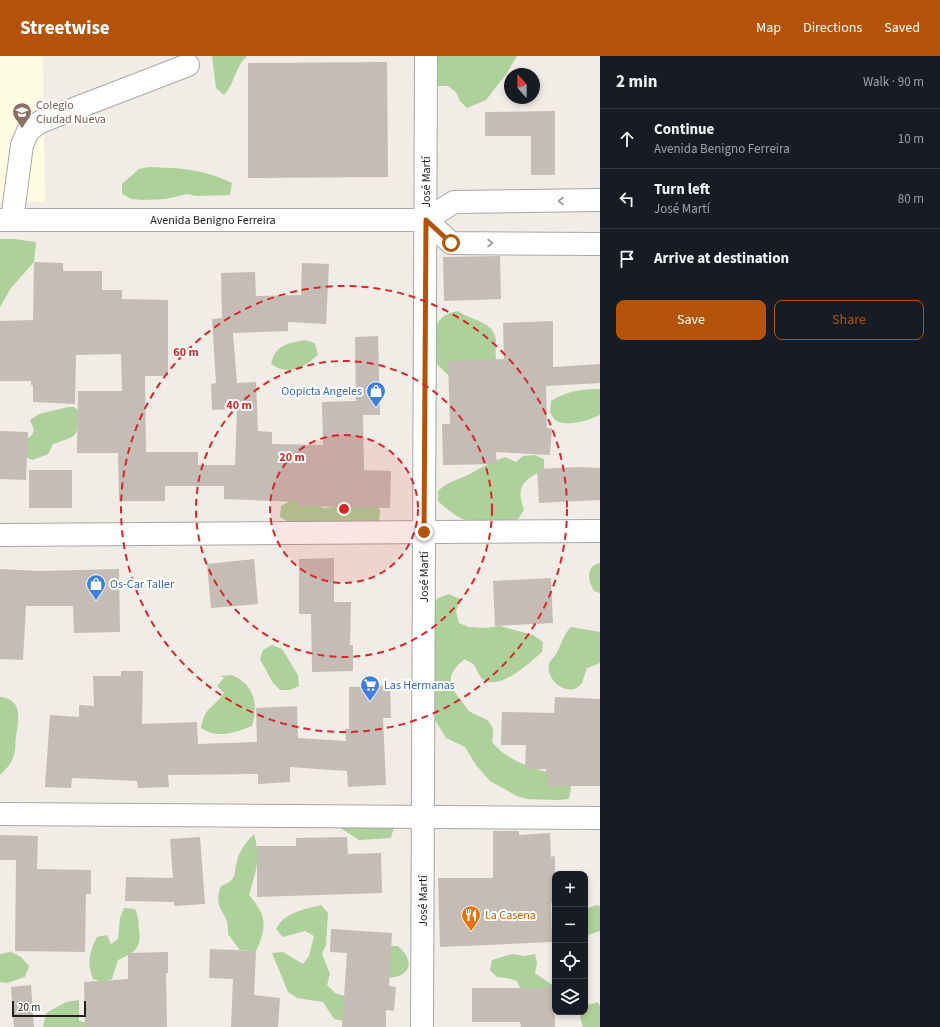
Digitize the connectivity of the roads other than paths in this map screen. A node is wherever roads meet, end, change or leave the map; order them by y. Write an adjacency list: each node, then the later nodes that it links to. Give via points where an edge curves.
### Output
1 (426, 56): 5 (street, José Martí)
2 (188, 65): 4 (street, via 40,122 28,131 22,145)
3 (600, 200): 5 (street, one-way to 5, via 454,202)
4 (6, 220): 5 (street, Avenida Benigno Ferreira)
5 (426, 220): 6 (street, one-way to 6, via 451,243); 8 (street, José Martí)
6 (600, 244)
7 (600, 531): 8 (street)
8 (424, 532): 9 (street); 11 (street, José Martí)
9 (0, 534)
10 (0, 814): 11 (street)
11 (423, 817): 12 (street); 13 (street, José Martí)
12 (600, 818)
13 (422, 1027)

